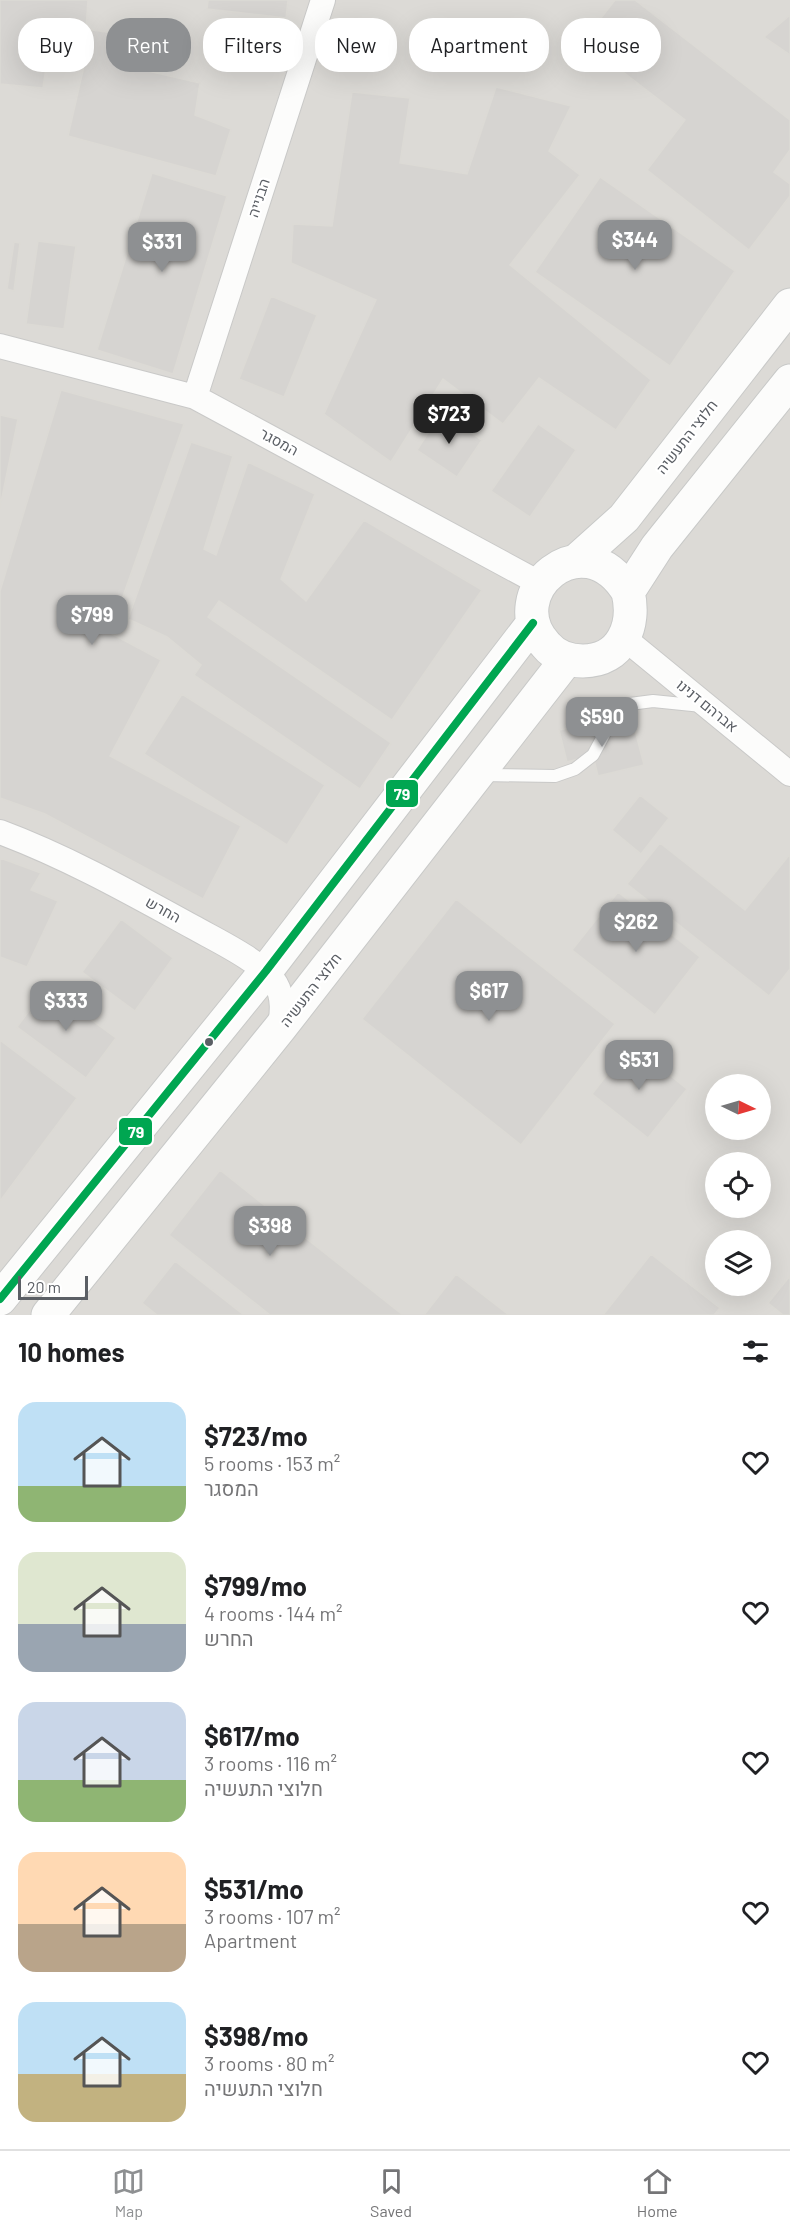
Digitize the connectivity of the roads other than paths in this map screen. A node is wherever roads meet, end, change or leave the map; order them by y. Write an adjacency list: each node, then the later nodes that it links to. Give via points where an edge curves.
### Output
1 (323, 0): 5 (street, הבנייה)
2 (790, 305): 6 (street, חלוצי התעשיה, via 624,518)
3 (0, 346): 5 (street, המסגר)
4 (790, 381): 8 (street, via 657,547)
5 (195, 397): 7 (street, המסגר)
6 (576, 561): 7 (street, חלוצי התעשיה, via 560,566); 8 (street, via 607,568 620,578)
7 (541, 584): 9 (street, via 532,606)
8 (628, 592): 10 (street, via 632,608)
9 (533, 623): 11 (street, via 551,651); 16 (street)
10 (624, 638): 11 (street, via 599,658); 12 (street, אברהם דנינו)
11 (567, 659): 14 (street, חלוצי התעשיה)
12 (708, 707): 13 (street, אברהם דנינו); 14 (lane, via 653,701 630,704 613,718 593,755 575,769 555,776)
13 (790, 774)
14 (479, 775): 17 (street, חלוצי התעשיה)
15 (0, 832): 16 (street, החרש, via 119,886)
16 (266, 971): 17 (street, החרש, via 281,997); 18 (street)
17 (280, 1028): 19 (street, חלוצי התעשיה)
18 (0, 1299)
19 (48, 1315)

